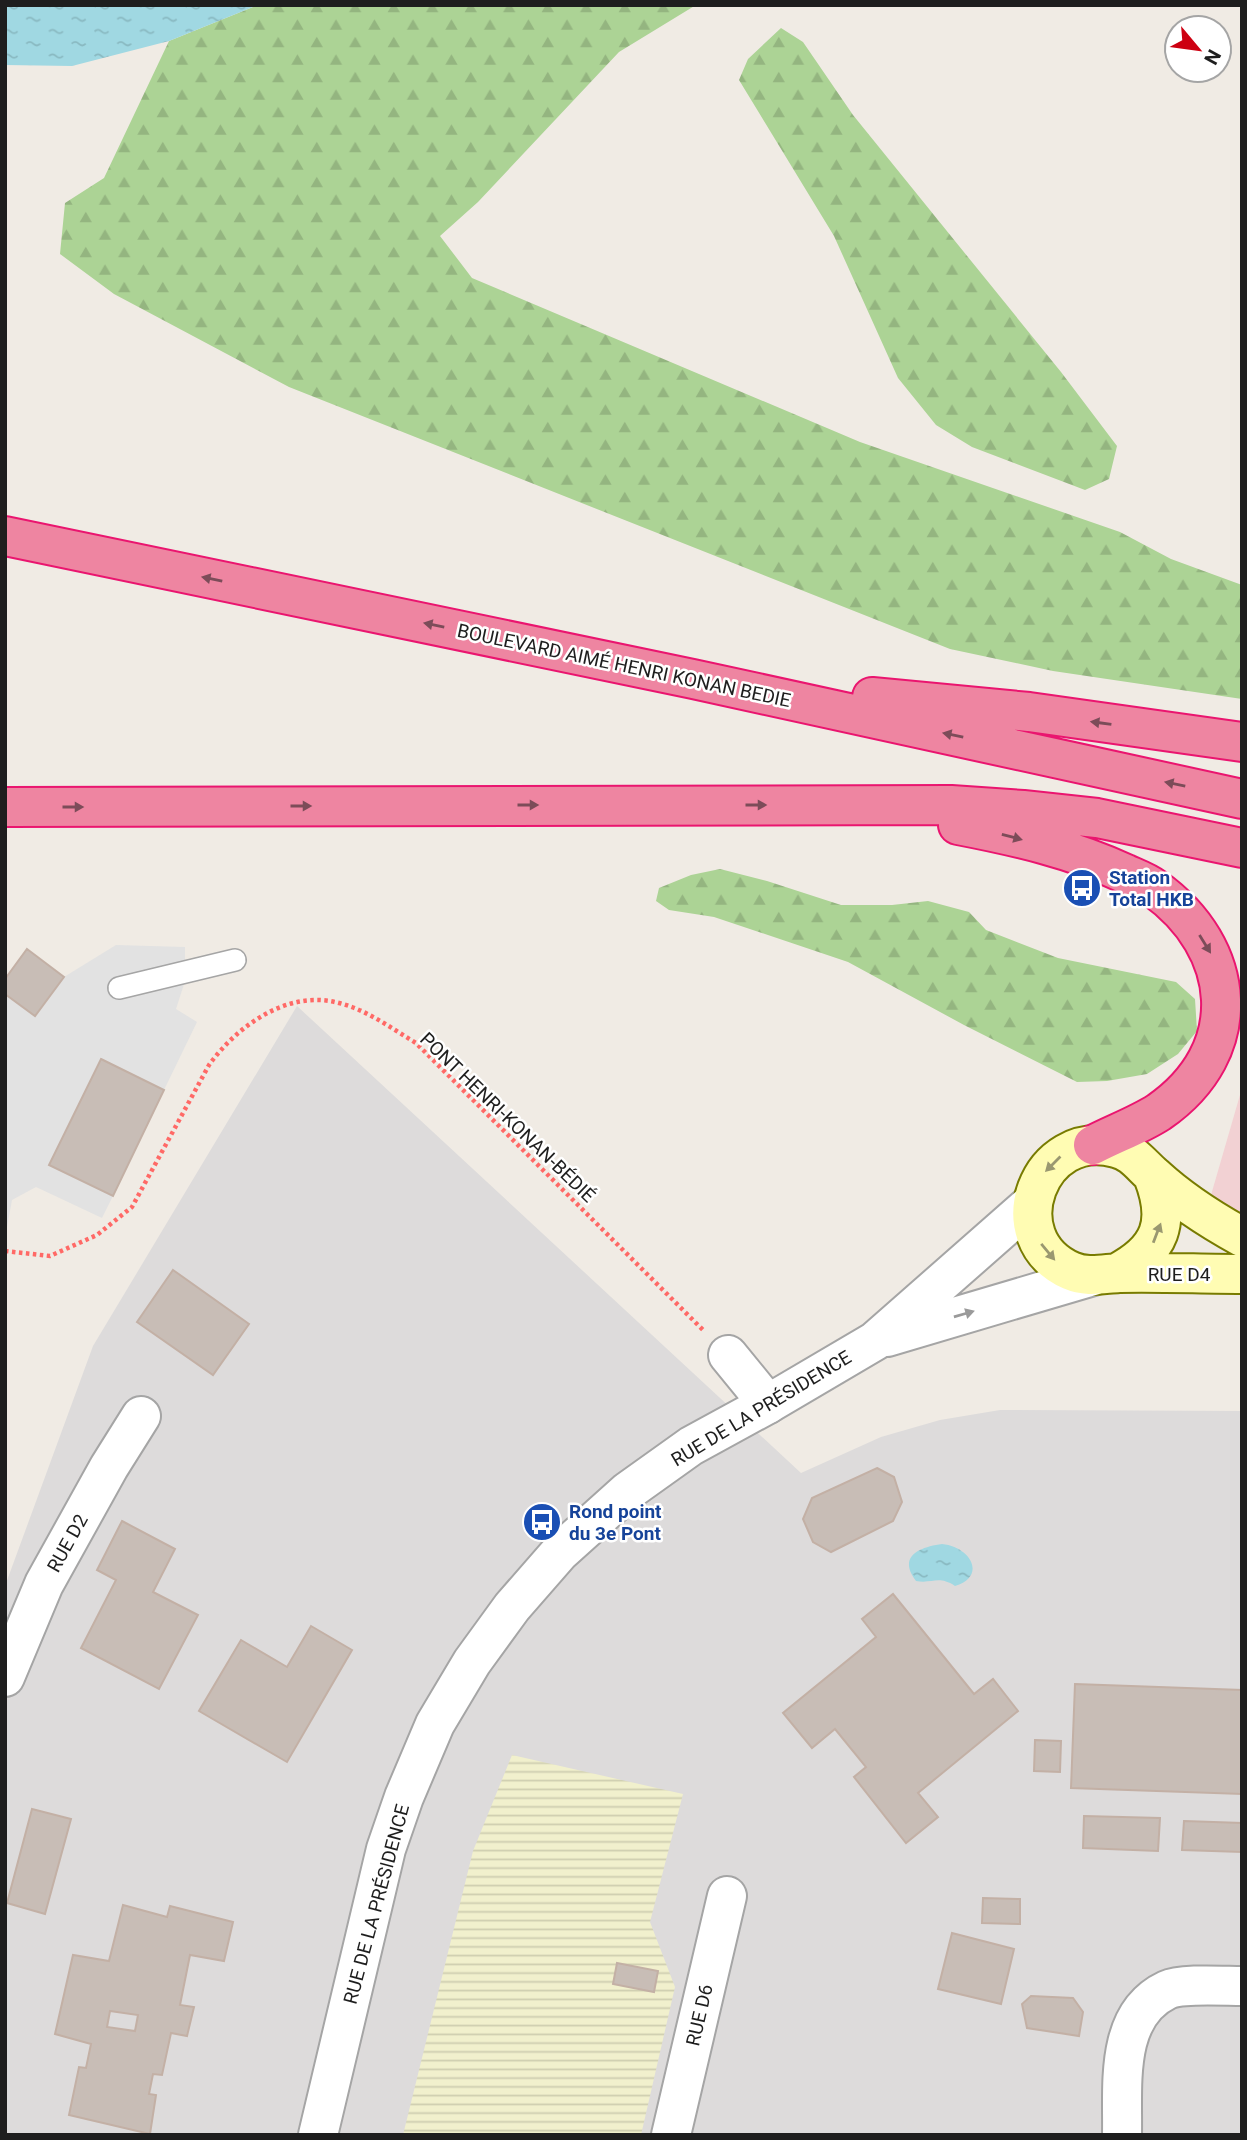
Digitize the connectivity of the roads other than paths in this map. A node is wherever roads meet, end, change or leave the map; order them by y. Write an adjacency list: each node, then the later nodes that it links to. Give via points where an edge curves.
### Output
1 (5, 536): 2 (highway, BOULEVARD AIMÉ HENRI KONAN BEDIE, one-way to 1)
2 (693, 679): 3 (highway, one-way to 2, via 1029,712); 4 (highway, BOULEVARD AIMÉ HENRI KONAN BEDIE, one-way to 2)
3 (1242, 743)
4 (1242, 799)
5 (849, 805): 6 (highway, one-way to 5); 7 (highway, via 951,806 1097,818); 10 (highway, one-way to 10, via 1000,834 1082,856 1153,887 1189,919 1212,955 1223,1001 1220,1034 1210,1058 1159,1112)
6 (5, 807)
7 (1242, 848)
8 (235, 960): 9 (lane)
9 (120, 988)
10 (1093, 1145): 11 (main road, via 1116,1148 1137,1158); 12 (main road, one-way to 12, via 1062,1155 1046,1170)
11 (1153, 1176): 13 (main road); 15 (main road, RUE D4, one-way to 11, via 1138,1262 1153,1244 1162,1222 1161,1198)
12 (1032, 1203): 15 (main road, RUE D4, one-way to 15, via 1040,1244 1054,1260 1072,1272); 16 (street, RUE DE LA PRÉSIDENCE)
13 (1242, 1237)
14 (1242, 1274): 15 (main road, RUE D4)
15 (1105, 1275): 16 (street, RUE DE LA PRÉSIDENCE, one-way to 15)
16 (875, 1341): 18 (street, RUE DE LA PRÉSIDENCE)
17 (728, 1355): 18 (street)
18 (768, 1404): 23 (street, RUE DE LA PRÉSIDENCE, via 691,1446 628,1491 560,1552 472,1662 435,1724 386,1849)
19 (141, 1416): 20 (street, RUE D2, via 44,1584)
20 (5, 1677)
21 (727, 1896): 24 (street, RUE D6)
22 (1242, 1986): 25 (street, via 1169,1989 1142,2007 1128,2038)
23 (318, 2135)
24 (671, 2135)
25 (1122, 2135)

